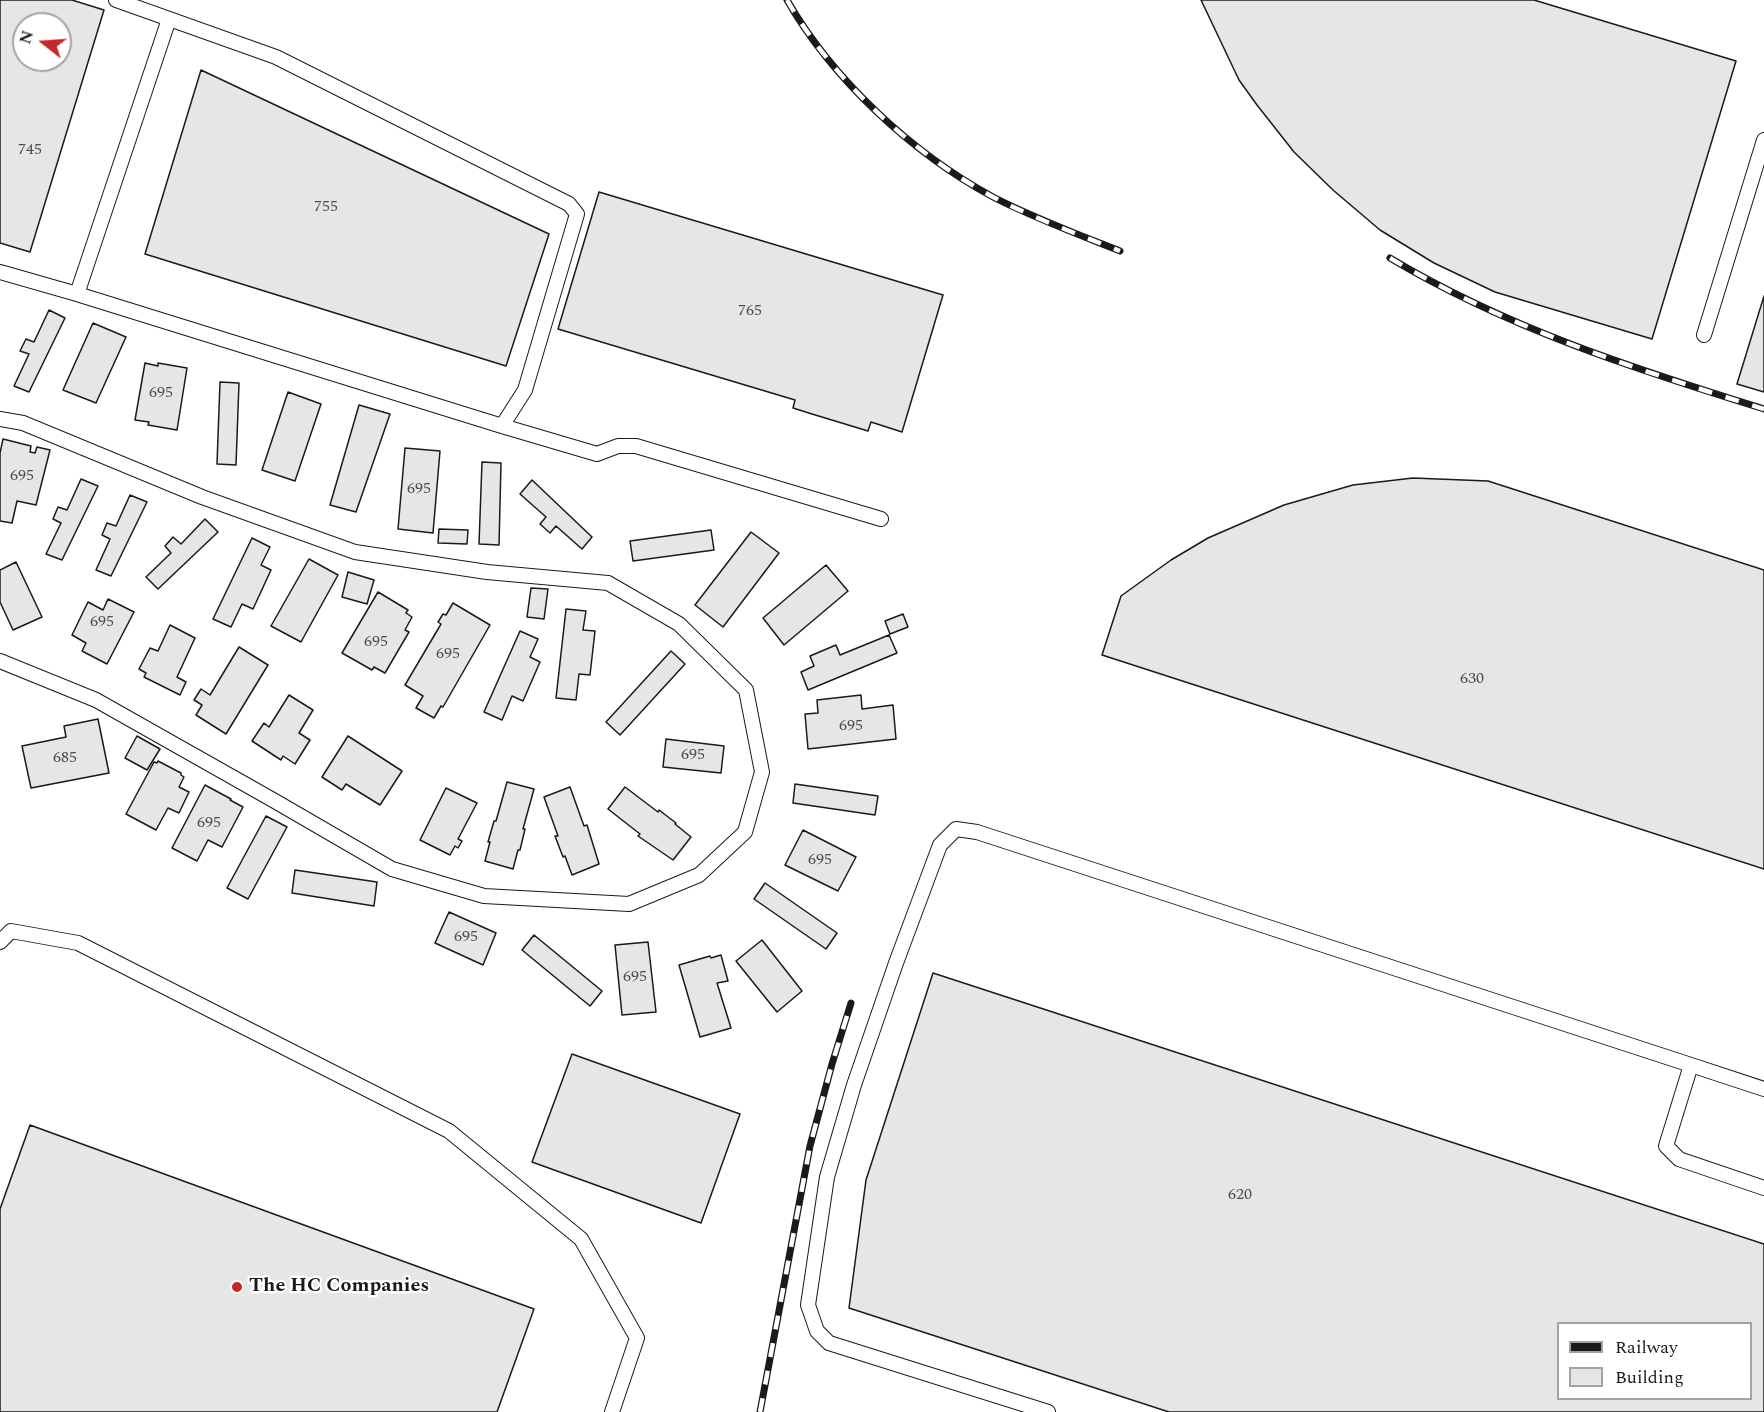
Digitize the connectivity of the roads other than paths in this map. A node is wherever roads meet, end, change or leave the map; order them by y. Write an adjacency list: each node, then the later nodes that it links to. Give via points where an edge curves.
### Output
1 (116, 0): 2 (lane)
2 (169, 19): 5 (lane); 8 (lane, via 276,57 569,204 577,214 525,390)
3 (1764, 140): 6 (lane)
4 (0, 272): 5 (lane)
5 (78, 294): 8 (lane)
6 (1704, 335)
7 (0, 418): 10 (lane, via 23,423 202,497 355,552 487,572 608,584 679,624 746,690 762,772 745,832 699,875 628,904 484,896 392,869 96,700)
8 (502, 426): 9 (lane, via 597,454 618,446 636,446)
9 (881, 519)
10 (0, 661)
11 (0, 942): 15 (lane, via 11,931 78,943 449,1131 580,1239 637,1338)
12 (1691, 1065): 13 (lane); 14 (lane, via 1666,1146 1679,1159); 16 (lane, via 977,832 956,829 940,845 854,1085 827,1177 808,1305 817,1331 829,1343)
13 (1764, 1089)
14 (1764, 1188)
15 (612, 1412)
16 (1047, 1412)

